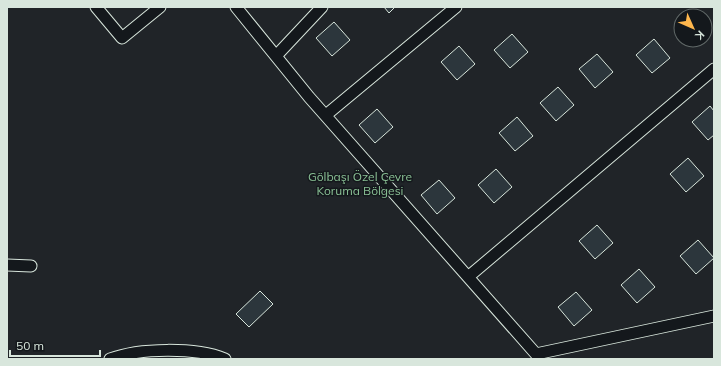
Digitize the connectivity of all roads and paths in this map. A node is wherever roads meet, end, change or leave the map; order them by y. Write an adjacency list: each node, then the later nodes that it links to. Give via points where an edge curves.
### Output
1 (96, 7): 2 (street, via 122,38)
2 (160, 7)
3 (236, 7): 6 (street)
4 (322, 7): 6 (street)
5 (456, 7): 8 (street)
6 (276, 56): 8 (street)
7 (714, 69): 11 (street)
8 (326, 115): 11 (street)
9 (7, 265): 10 (street)
10 (31, 266)
11 (468, 277): 12 (street, via 536,354)
12 (714, 316)
13 (110, 359): 14 (street, via 126,353 151,350 211,354)
14 (225, 359)

